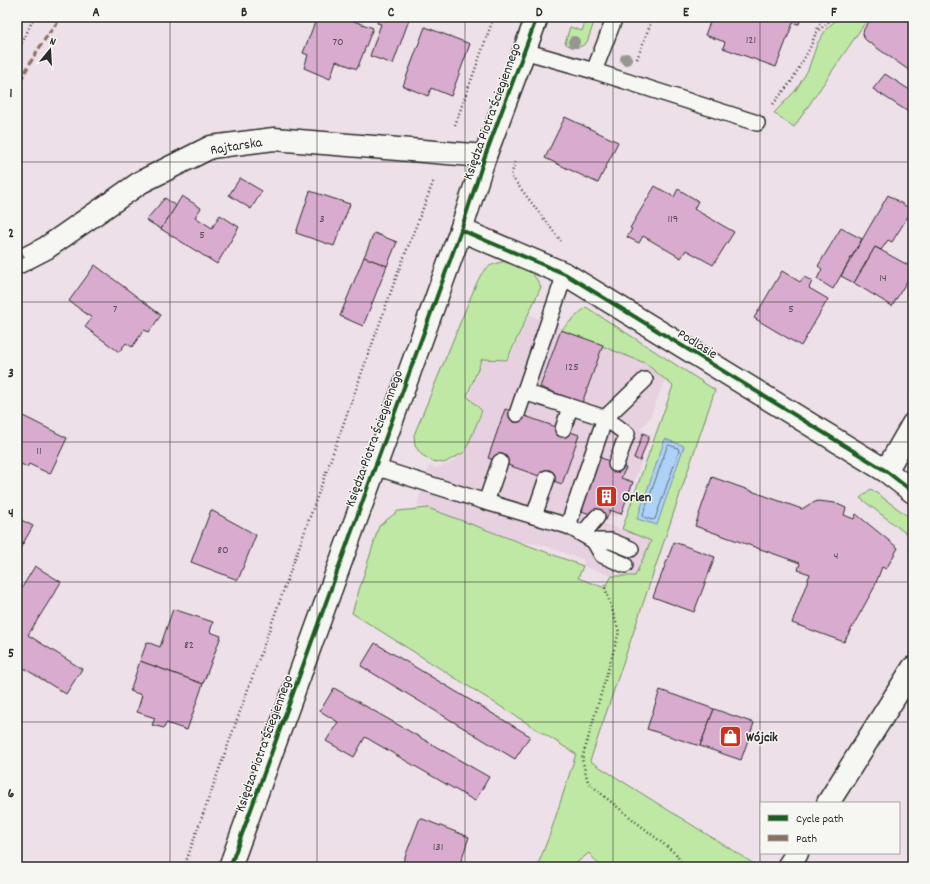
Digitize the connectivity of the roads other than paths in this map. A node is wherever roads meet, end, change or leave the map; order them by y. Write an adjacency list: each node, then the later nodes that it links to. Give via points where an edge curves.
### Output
1 (537, 17): 3 (street, Księdza Piotra Ściegiennego)
2 (615, 17): 4 (lane)
3 (524, 51): 4 (lane); 6 (street, Księdza Piotra Ściegiennego)
4 (594, 71): 5 (lane)
5 (757, 123)
6 (485, 156): 7 (street, Księdza Piotra Ściegiennego); 8 (street, Rajtarska, via 274,139 211,147 141,182 46,248)
7 (461, 230): 9 (street, Podlasie); 19 (street, Księdza Piotra Ściegiennego)
8 (17, 263)
9 (565, 274): 11 (lane); 20 (street, Podlasie)
10 (645, 380): 14 (lane)
11 (524, 392): 12 (lane); 13 (lane)
12 (570, 407): 14 (lane); 16 (lane)
13 (517, 414)
14 (605, 418): 18 (lane, via 627,434); 26 (lane)
15 (913, 424): 20 (street)
16 (563, 429)
17 (500, 462): 23 (lane)
18 (616, 464)
19 (375, 467): 23 (lane); 33 (street, Księdza Piotra Ściegiennego)
20 (886, 471): 22 (street, Podlasie)
21 (547, 478): 24 (lane)
22 (913, 492)
23 (486, 502): 24 (lane)
24 (534, 516): 26 (lane)
25 (597, 517): 27 (lane)
26 (568, 526): 27 (lane)
27 (589, 538): 28 (lane, via 611,541); 29 (lane, via 602,555)
28 (631, 549)
29 (625, 565)
30 (913, 668): 31 (street)
31 (829, 802)
32 (796, 854): 34 (street)
33 (230, 867)
34 (788, 867)

